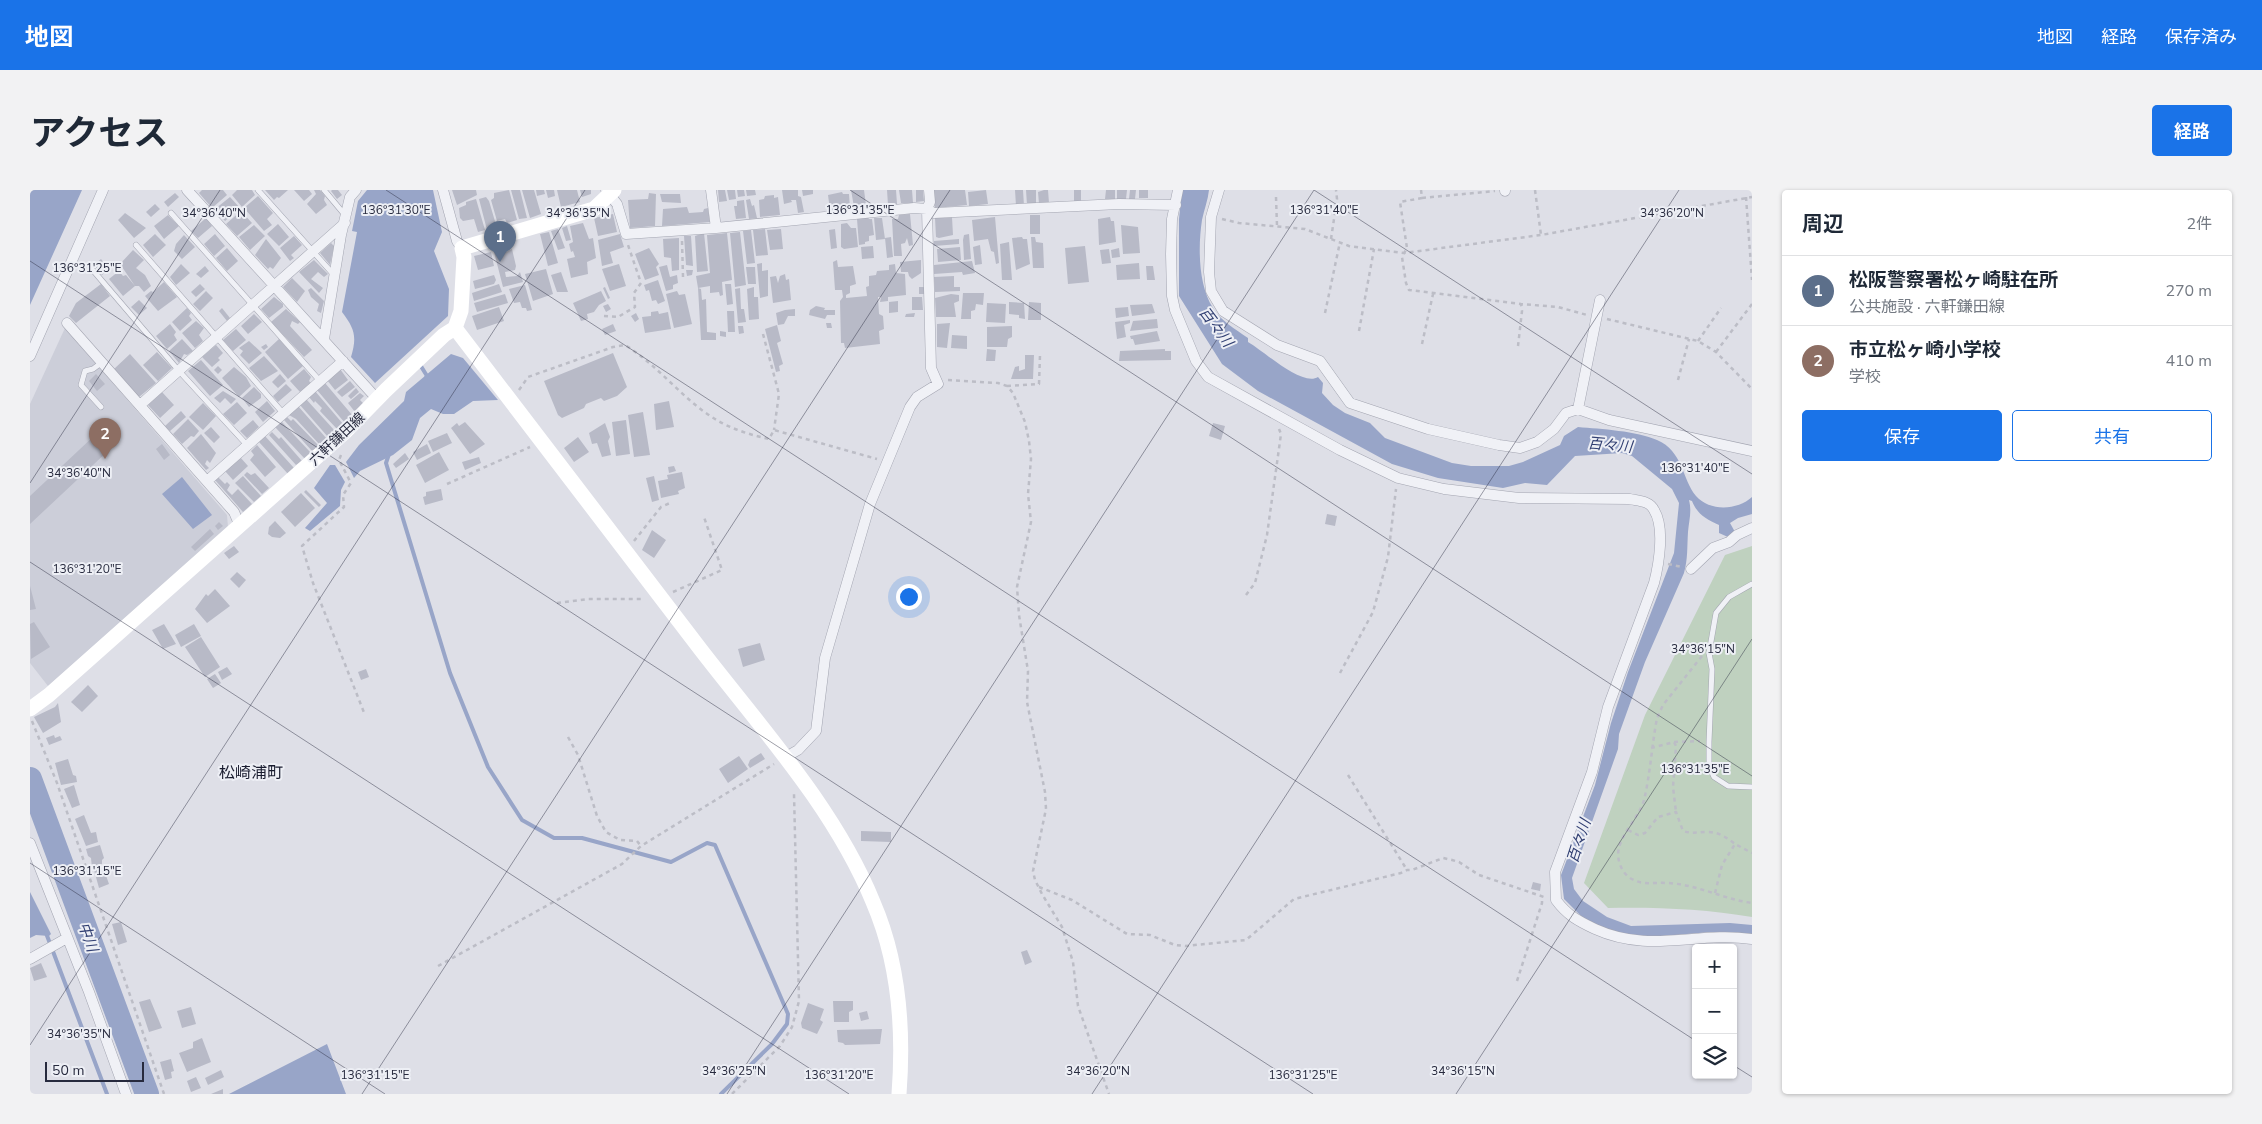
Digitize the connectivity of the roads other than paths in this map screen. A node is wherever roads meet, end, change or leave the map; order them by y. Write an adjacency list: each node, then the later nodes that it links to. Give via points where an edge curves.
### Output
1 (103, 190): 29 (street)
2 (187, 190): 22 (street)
3 (258, 190): 19 (lane)
4 (324, 190): 15 (lane)
5 (356, 190): 15 (street, via 350,197)
6 (443, 190): 18 (street, via 457,241)
7 (711, 190): 16 (street)
8 (929, 190): 13 (street)
9 (1178, 190): 12 (street)
10 (1219, 190): 37 (street, via 1211,217 1209,272 1211,290 1223,311 1277,345 1320,361 1350,404 1428,429 1520,448 1537,442 1554,429 1566,413)
11 (610, 191): 16 (street, via 618,204 626,234); 18 (street, via 594,208)
12 (1176, 205): 13 (street, via 1119,204 934,213); 50 (street, via 1170,254 1172,296 1196,361 1208,377 1340,450 1398,478 1444,489 1518,498 1630,500 1644,502 1654,509 1659,526 1659,562 1654,583 1608,707 1592,772 1555,872 1556,900 1575,920 1615,938 1647,942 1714,937)
13 (927, 209): 16 (street); 47 (street, via 931,368 938,384 917,397 910,407 870,504 825,658 816,731 798,750)
14 (171, 213): 24 (lane)
15 (346, 220): 19 (street); 21 (street)
16 (716, 228)
17 (136, 245): 27 (lane)
18 (462, 248): 26 (street, via 461,311)
19 (313, 252): 21 (lane); 22 (street)
20 (92, 268): 32 (lane)
21 (336, 277): 28 (street)
22 (275, 286): 24 (street); 28 (street)
23 (1600, 300): 37 (street)
24 (253, 305): 27 (street); 33 (lane)
25 (67, 323): 31 (street)
26 (450, 332): 34 (street, 六軒鎌田線); 47 (street, via 513,402)
27 (216, 338): 32 (street); 38 (lane)
28 (324, 339): 30 (street)
29 (30, 356)
30 (343, 361): 33 (street); 34 (street)
31 (102, 362): 35 (street); 36 (lane, via 84,371 81,385)
32 (179, 371): 35 (street); 39 (lane)
33 (320, 380): 38 (street)
34 (382, 395): 42 (street, 六軒鎌田線)
35 (140, 405): 41 (street)
36 (101, 406)
37 (1578, 409): 40 (street, via 1609,420)
38 (283, 413): 39 (street)
39 (247, 445): 41 (street)
40 (1752, 451)
41 (207, 481): 42 (street, via 234,512)
42 (240, 526): 46 (street, 六軒鎌田線, via 49,695)
43 (1752, 528): 44 (street, via 1713,548)
44 (1691, 569)
45 (1752, 584): 48 (lane, via 1729,597 1716,613 1709,653 1712,669 1709,766 1714,777 1728,786)
46 (31, 707)
47 (784, 758): 54 (street, via 848,849 874,903 892,965 899,1011)
48 (1752, 787)
49 (30, 843): 51 (street)
50 (1752, 939)
51 (63, 940): 52 (street); 53 (street)
52 (30, 959)
53 (126, 1094)
54 (899, 1094)

